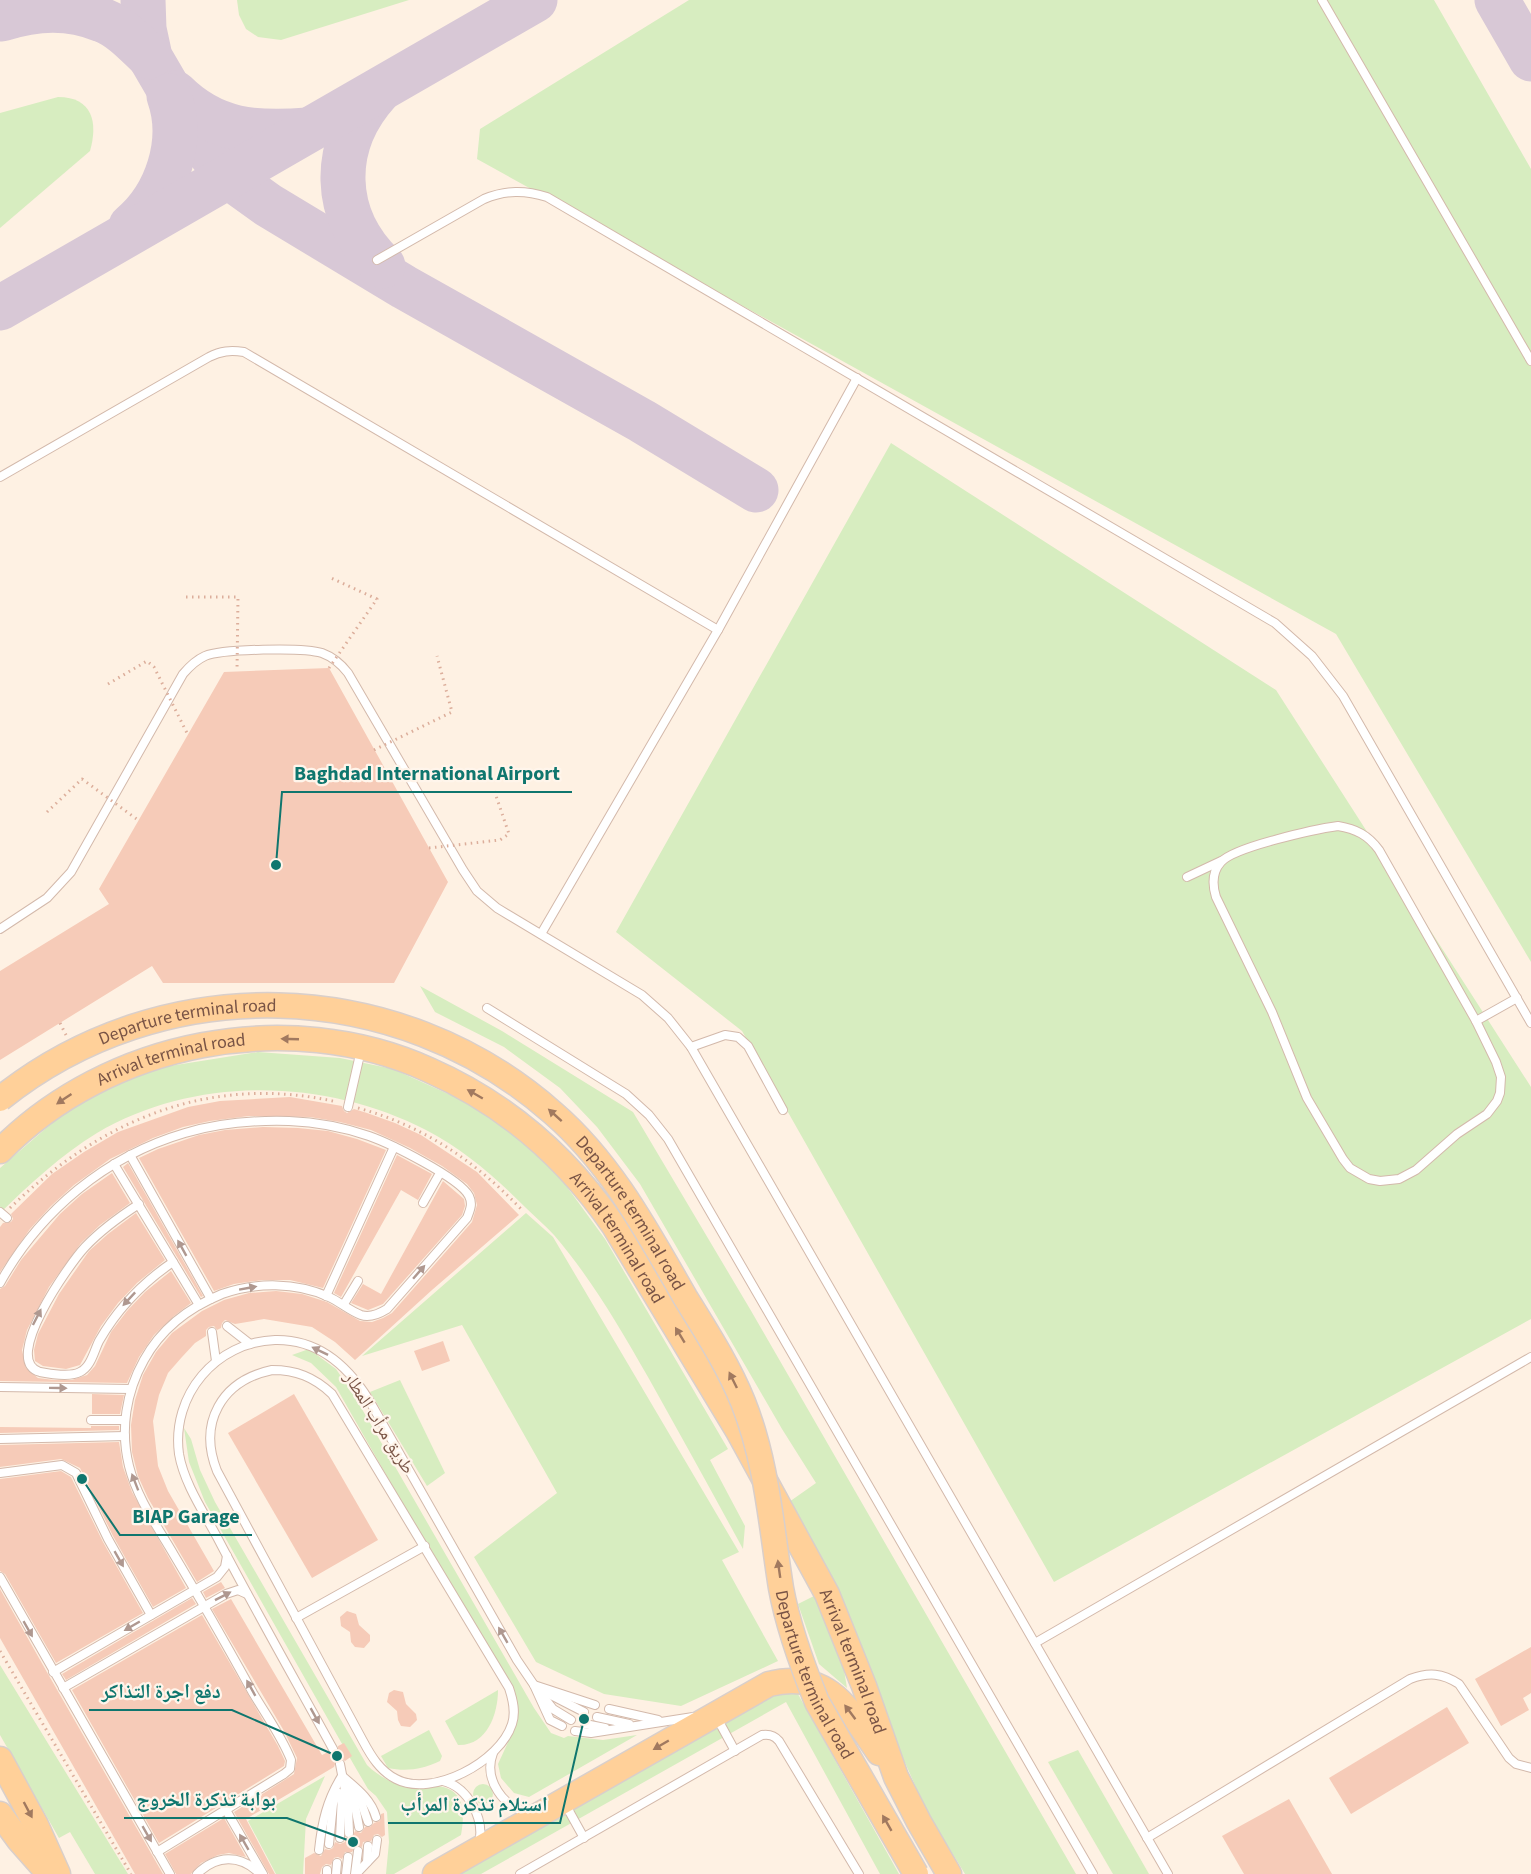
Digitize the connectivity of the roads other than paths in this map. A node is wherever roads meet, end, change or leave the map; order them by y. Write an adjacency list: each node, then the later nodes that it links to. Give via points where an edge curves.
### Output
1 (1322, 0): 3 (lane)
2 (376, 260): 4 (lane, via 484,199 509,191 535,193 559,203)
3 (1531, 361)
4 (857, 378): 6 (lane); 11 (lane, via 1254,610 1294,639 1343,696)
5 (0, 477): 6 (lane, via 220,351 244,352)
6 (718, 630): 10 (lane)
7 (1223, 860): 8 (lane); 13 (lane, via 1240,850 1326,828 1344,827 1362,833 1379,850); 13 (lane, via 1214,877 1216,897 1272,1012 1307,1098 1343,1160 1359,1174 1380,1181 1408,1175 1493,1108 1500,1093 1501,1077)
8 (1187, 877)
9 (0, 929): 10 (lane, via 47,898 70,872 189,667 213,653 302,650 328,655 343,666 469,881 497,908)
10 (541, 934): 15 (lane, via 642,995 668,1018)
11 (1517, 998): 13 (lane); 14 (lane)
12 (487, 1008): 113 (lane, via 626,1094 668,1139)
13 (1476, 1022)
14 (1531, 1023)
15 (691, 1047): 19 (lane, via 725,1035 738,1037 748,1046); 54 (lane)
16 (362, 1048): 18 (lane); 21 (main road, Arrival terminal road, one-way to 21, via 303,1040 243,1040 155,1057 74,1092); 77 (main road, Arrival terminal road, one-way to 16, via 827,1594 738,1431 596,1199 548,1147 492,1104 429,1069)
17 (0, 1099): 111 (main road, Departure terminal road, one-way to 17, bridge, via 817,1702 796,1648 782,1591 760,1449 742,1399 618,1186 554,1113 520,1086 445,1042 374,1018 335,1010 262,1004 191,1012 130,1028 75,1050)
18 (349, 1106)
19 (783, 1110)
20 (394, 1148): 22 (lane, via 343,1129 264,1121 185,1133); 24 (lane); 30 (lane)
21 (0, 1151)
22 (130, 1155): 23 (lane); 31 (lane, one-way to 22)
23 (114, 1164): 26 (lane); 29 (lane, via 46,1218)
24 (440, 1173): 25 (lane); 32 (lane, one-way to 24, via 370,1316 387,1309 467,1218 471,1210 468,1194)
25 (423, 1203)
26 (139, 1204): 27 (lane); 27 (lane, one-way to 26, via 122,1306 82,1371 42,1372 26,1362 25,1343 57,1282 103,1230)
27 (173, 1262): 33 (lane)
28 (358, 1281): 32 (lane)
29 (0, 1283)
30 (326, 1296): 31 (lane, one-way to 30, via 238,1290 274,1286); 32 (lane)
31 (211, 1299): 33 (lane)
32 (344, 1304)
33 (199, 1305): 40 (lane, via 157,1341)
34 (227, 1326): 36 (lane)
35 (212, 1332): 38 (lane)
36 (250, 1344): 38 (lane, طريق مرأب المطار); 56 (lane, طريق مرأب المطار, one-way to 36, via 352,1374 327,1354 305,1344 282,1340)
37 (1531, 1357): 54 (lane)
38 (216, 1361): 47 (lane, طريق مرأب المطار, via 189,1393 178,1440 184,1472)
39 (0, 1387): 40 (lane, one-way to 40)
40 (131, 1389): 42 (lane)
41 (92, 1420): 42 (lane)
42 (125, 1420): 43 (lane)
43 (125, 1436): 44 (lane); 49 (lane, one-way to 43, via 143,1502 129,1464)
44 (0, 1438)
45 (0, 1473): 52 (lane, one-way to 52, via 62,1465 76,1473)
46 (425, 1546): 53 (lane); 53 (lane, via 332,1394 311,1377 285,1370 246,1378 225,1395 212,1419 212,1459); 72 (lane, via 512,1698 512,1726)
47 (227, 1556): 49 (lane, via 217,1577); 50 (lane, طريق مرأب المطار)
48 (0, 1577): 55 (lane, one-way to 55)
49 (195, 1590): 51 (lane); 52 (lane)
50 (247, 1594): 51 (lane, one-way to 50, via 238,1590); 70 (lane, طريق مرأب المطار, one-way to 70)
51 (205, 1606): 57 (lane); 80 (lane, one-way to 51, via 287,1772 291,1760)
52 (151, 1615): 55 (lane, one-way to 55)
53 (296, 1618): 78 (lane, via 378,1765 408,1784)
54 (1035, 1643): 89 (lane)
55 (53, 1672): 57 (lane)
56 (534, 1685): 58 (lane); 60 (lane); 63 (lane, via 553,1709); 67 (lane, طريق مرأب المطار, via 550,1720)
57 (63, 1688): 96 (lane, one-way to 96)
58 (595, 1705)
59 (609, 1709): 64 (lane)
60 (584, 1712)
61 (715, 1714): 64 (lane); 71 (lane); 77 (main road, one-way to 61, via 840,1699 814,1683 783,1680 768,1684); 79 (main road, one-way to 79)
62 (597, 1717): 66 (lane)
63 (571, 1720)
64 (662, 1721): 66 (lane)
65 (585, 1724): 68 (lane)
66 (636, 1725): 68 (lane)
67 (562, 1726)
68 (612, 1729): 69 (lane)
69 (575, 1731)
70 (333, 1749)
71 (735, 1751): 88 (lane); 110 (lane, via 762,1735 776,1737)
72 (493, 1753): 78 (lane); 82 (lane, via 490,1775 506,1801 525,1812)
73 (0, 1759): 101 (main road, one-way to 101)
74 (340, 1764): 76 (lane)
75 (1531, 1768): 89 (lane, via 1509,1758 1459,1684 1436,1674 1423,1675 1410,1679)
76 (342, 1776): 83 (lane, via 366,1798); 84 (lane, via 361,1802); 85 (lane); 86 (lane); 87 (lane); 91 (lane, via 333,1804); 93 (lane, via 327,1804)
77 (896, 1777): 112 (main road, Arrival terminal road)
78 (443, 1781): 95 (lane, via 461,1790 479,1819 481,1835)
79 (563, 1801): 82 (main road); 88 (lane)
80 (226, 1810): 96 (lane); 104 (lane, one-way to 80)
81 (0, 1814): 100 (main road)
82 (540, 1814): 95 (main road)
83 (376, 1817)
84 (368, 1822)
85 (359, 1827)
86 (349, 1833)
87 (340, 1838)
88 (584, 1838): 109 (lane)
89 (1148, 1838): 114 (lane)
90 (377, 1840): 98 (lane, via 375,1854)
91 (329, 1844)
92 (368, 1845): 98 (lane)
93 (319, 1850)
94 (358, 1851): 107 (lane)
95 (476, 1851): 108 (main road)
96 (157, 1852): 102 (lane)
97 (348, 1857): 106 (lane)
98 (367, 1862): 107 (lane)
99 (337, 1863): 105 (lane)
100 (50, 1874)
101 (58, 1874)
102 (170, 1874)
103 (197, 1874): 104 (lane, via 209,1863 238,1859)
104 (261, 1874)
105 (336, 1874)
106 (346, 1874)
107 (355, 1874)
108 (435, 1874)
109 (520, 1874)
110 (859, 1874)
111 (916, 1874)
112 (949, 1874)
113 (1093, 1874)
114 (1168, 1874)

